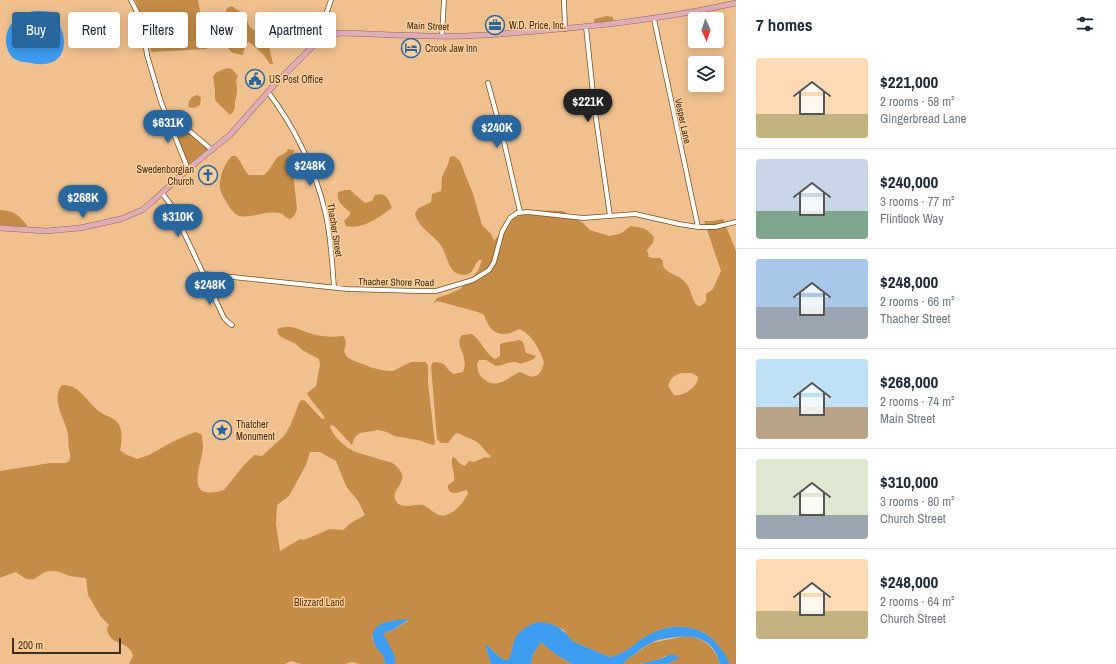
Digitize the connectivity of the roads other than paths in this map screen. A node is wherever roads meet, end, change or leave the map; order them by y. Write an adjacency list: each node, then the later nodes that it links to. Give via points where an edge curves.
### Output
1 (131, 0): 15 (street, via 142,22 147,55)
2 (331, 0): 6 (street)
3 (444, 0): 11 (street)
4 (564, 0): 9 (street)
5 (736, 3): 7 (main road, Main Street)
6 (327, 12)
7 (654, 19): 8 (main road, Main Street); 24 (street, Vesper Lane)
8 (586, 27): 9 (main road, Main Street); 22 (street)
9 (565, 29): 11 (main road, Main Street)
10 (336, 34): 11 (main road, Main Street)
11 (442, 36)
12 (309, 48): 14 (main road, Main Street)
13 (488, 83): 21 (street)
14 (268, 92): 18 (main road, Main Street, via 230,135); 27 (street, Thacher Street, via 312,169 330,235)
15 (165, 112): 16 (street); 17 (street)
16 (182, 125): 17 (street); 18 (street)
17 (172, 131): 19 (street)
18 (212, 150): 19 (main road, Main Street)
19 (188, 169): 20 (main road, Main Street)
20 (162, 193): 25 (main road, Main Street, via 138,212 91,226 53,231); 26 (street, via 171,205)
21 (520, 212): 22 (street, via 583,218); 27 (street, Thacher Shore Road, via 510,218 502,232 491,268 473,280 432,291)
22 (610, 216): 24 (street, via 638,214)
23 (736, 222): 24 (street, via 716,227)
24 (698, 227)
25 (0, 228)
26 (204, 274): 27 (street, Thacher Shore Road); 28 (street, via 224,318)
27 (334, 287)
28 (232, 324)

